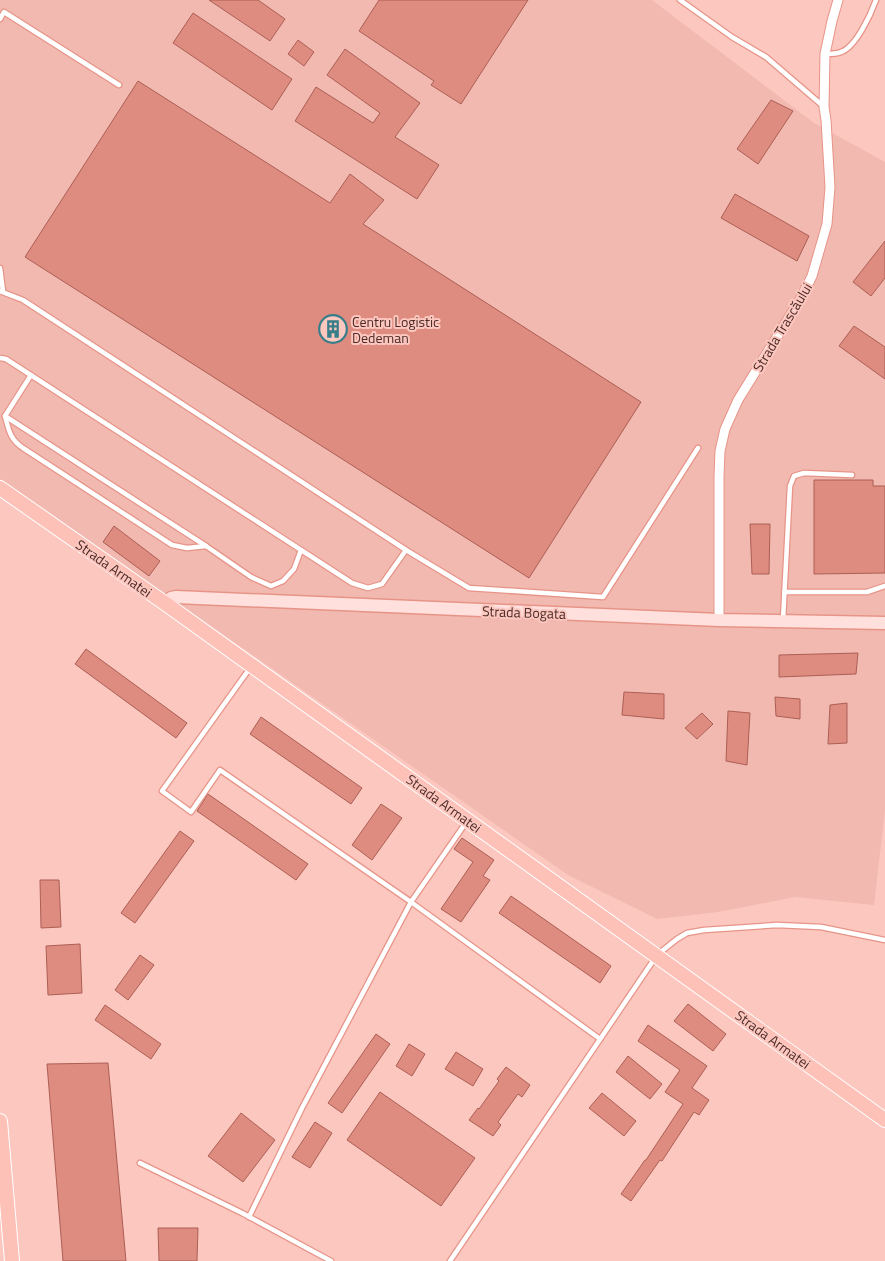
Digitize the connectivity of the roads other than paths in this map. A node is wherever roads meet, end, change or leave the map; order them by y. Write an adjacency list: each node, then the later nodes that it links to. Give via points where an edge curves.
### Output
1 (680, 0): 7 (lane, via 766,57)
2 (838, 0): 5 (street, Strada Trascăului)
3 (876, 0): 5 (lane, via 859,36 850,47 842,52)
4 (0, 18): 6 (lane, via 4,12)
5 (826, 54): 7 (street, Strada Trascăului)
6 (119, 85)
7 (824, 107): 22 (street, Strada Trascăului, via 830,187 826,224 812,276 738,400 725,429 720,451)
8 (0, 268): 9 (lane)
9 (1, 291): 18 (lane, via 23,300)
10 (0, 358): 11 (lane)
11 (31, 376): 12 (lane); 17 (lane)
12 (5, 416): 16 (lane); 16 (lane, via 14,442 172,545 187,548)
13 (698, 448): 18 (lane, via 603,597 469,588)
14 (852, 475): 20 (lane, via 804,473 794,476 790,486)
15 (0, 488): 21 (main road, Strada Armatei)
16 (206, 546): 17 (lane, via 251,577 271,586 282,581 294,568)
17 (301, 550): 18 (lane, via 352,583 368,588 382,584)
18 (406, 550)
19 (885, 586): 20 (lane, via 868,592)
20 (784, 592): 23 (lane)
21 (166, 604): 22 (main road, Strada Bogata, via 176,597); 25 (main road, Strada Armatei)
22 (719, 620): 23 (main road, Strada Bogata)
23 (783, 621): 24 (main road, Strada Bogata)
24 (885, 623)
25 (252, 666): 26 (main road, Strada Armatei); 27 (lane, via 162,791 191,812 220,770)
26 (467, 820): 27 (lane); 29 (main road, Strada Armatei)
27 (411, 902): 30 (lane); 34 (lane, via 302,1108)
28 (885, 940): 29 (lane, via 821,928 778,925 687,933)
29 (657, 955): 30 (lane); 31 (main road, Strada Armatei)
30 (600, 1039): 37 (lane)
31 (885, 1120)
32 (0, 1122): 35 (main road)
33 (140, 1163): 34 (lane)
34 (249, 1217): 36 (lane)
35 (12, 1261)
36 (331, 1261)
37 (450, 1261)

